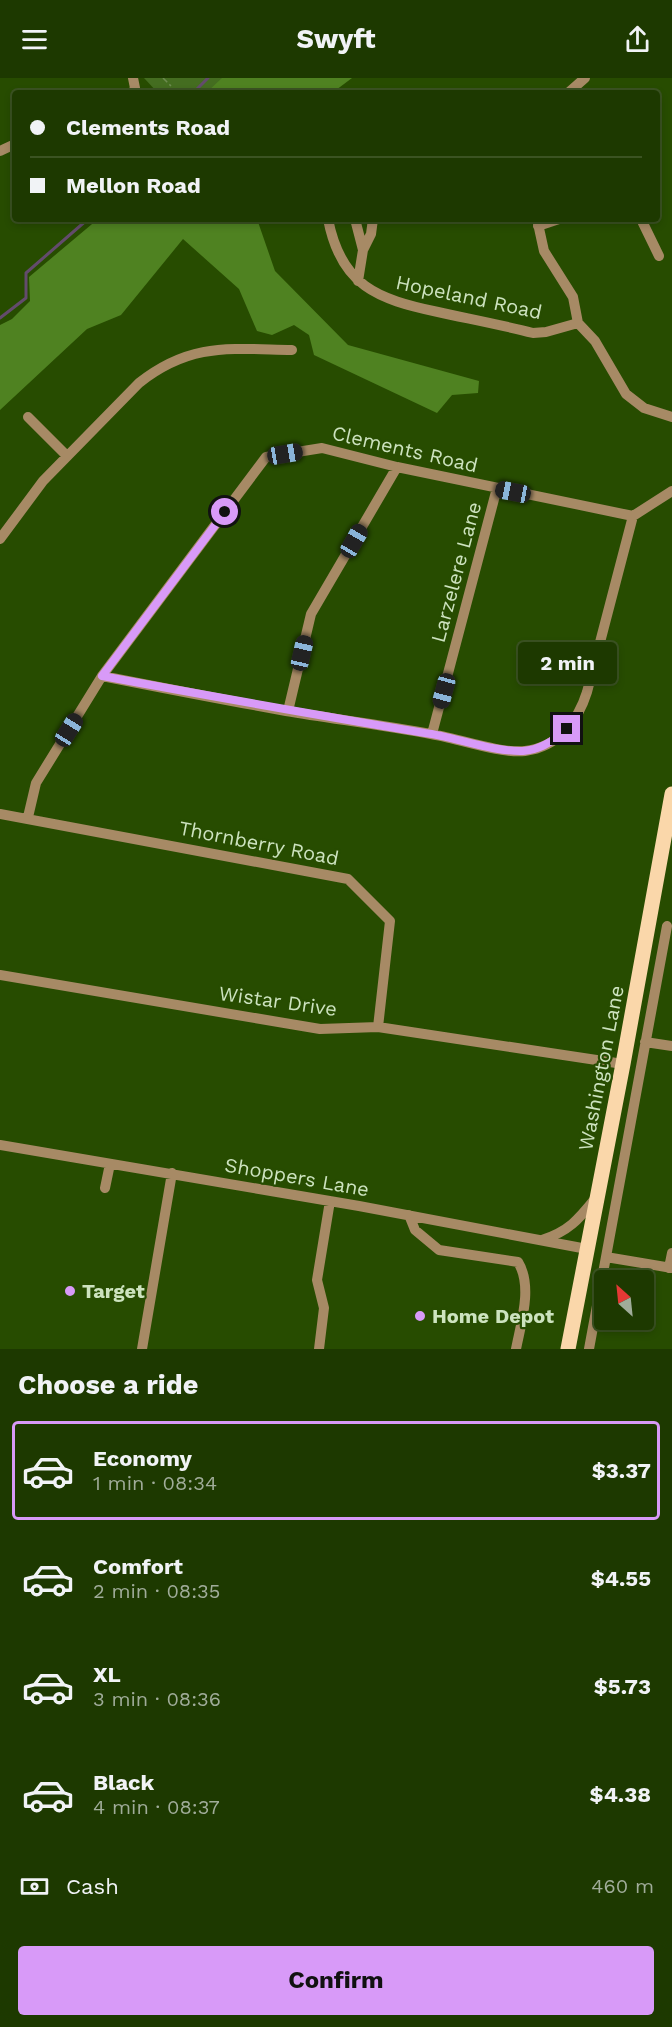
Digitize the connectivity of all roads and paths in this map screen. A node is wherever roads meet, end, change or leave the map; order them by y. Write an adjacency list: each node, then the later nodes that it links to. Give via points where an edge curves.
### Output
1 (163, 78): 3 (path)
2 (585, 78): 4 (street)
3 (171, 86)
4 (571, 90)
5 (329, 222): 12 (street, Hopeland Road, via 339,254)
6 (356, 222): 10 (street)
7 (373, 222): 10 (street)
8 (537, 222): 13 (street, via 548,258 573,297)
9 (642, 222): 11 (street)
10 (363, 250): 12 (street)
11 (659, 256)
12 (358, 281): 13 (street, Hopeland Road, via 401,304 533,333)
13 (578, 323): 16 (street, via 595,341 626,394 644,408)
14 (292, 350): 17 (street, via 213,350 177,359 139,383)
15 (28, 417): 17 (street)
16 (672, 417)
17 (67, 456): 22 (street, via 32,494)
18 (397, 467): 19 (street, Clements Road); 23 (street, Clements Road, via 322,448 266,457); 24 (street, via 311,614)
19 (497, 488): 21 (street, Clements Road); 25 (street, Larzelere Lane)
20 (672, 491): 21 (street)
21 (633, 516): 25 (street, via 588,692 567,729 552,741 526,751)
22 (0, 539)
23 (102, 676): 24 (street); 28 (street, Clements Road, via 36,783)
24 (288, 711): 25 (street)
25 (432, 734)
26 (672, 794): 29 (main road, Washington Lane)
27 (0, 814): 28 (street, Thornberry Road)
28 (28, 817): 32 (street, Thornberry Road, via 348,879 390,921)
29 (650, 922): 30 (street); 35 (main road, Washington Lane)
30 (669, 926): 33 (street)
31 (0, 975): 32 (street, Wistar Drive, via 320,1029)
32 (378, 1027): 35 (street, Wistar Drive)
33 (645, 1042): 34 (street); 46 (street)
34 (672, 1046)
35 (623, 1064): 40 (main road, Washington Lane)
36 (0, 1145): 37 (street, Shoppers Lane)
37 (110, 1164): 38 (street, Shoppers Lane); 39 (street)
38 (172, 1173): 41 (street, Shoppers Lane); 48 (street)
39 (105, 1188)
40 (597, 1197): 43 (street, via 573,1226); 44 (main road, Washington Lane)
41 (330, 1201): 42 (street, Shoppers Lane); 49 (street, via 317,1280 324,1308)
42 (409, 1215): 43 (street, Shoppers Lane); 50 (street, via 415,1230 439,1250 518,1262 525,1282)
43 (542, 1240): 44 (street, Shoppers Lane)
44 (587, 1249): 51 (main road, Washington Lane)
45 (672, 1253): 47 (street)
46 (606, 1257): 47 (street); 52 (street)
47 (671, 1268)
48 (142, 1349)
49 (319, 1349)
50 (516, 1349)
51 (568, 1349)
52 (589, 1349)

